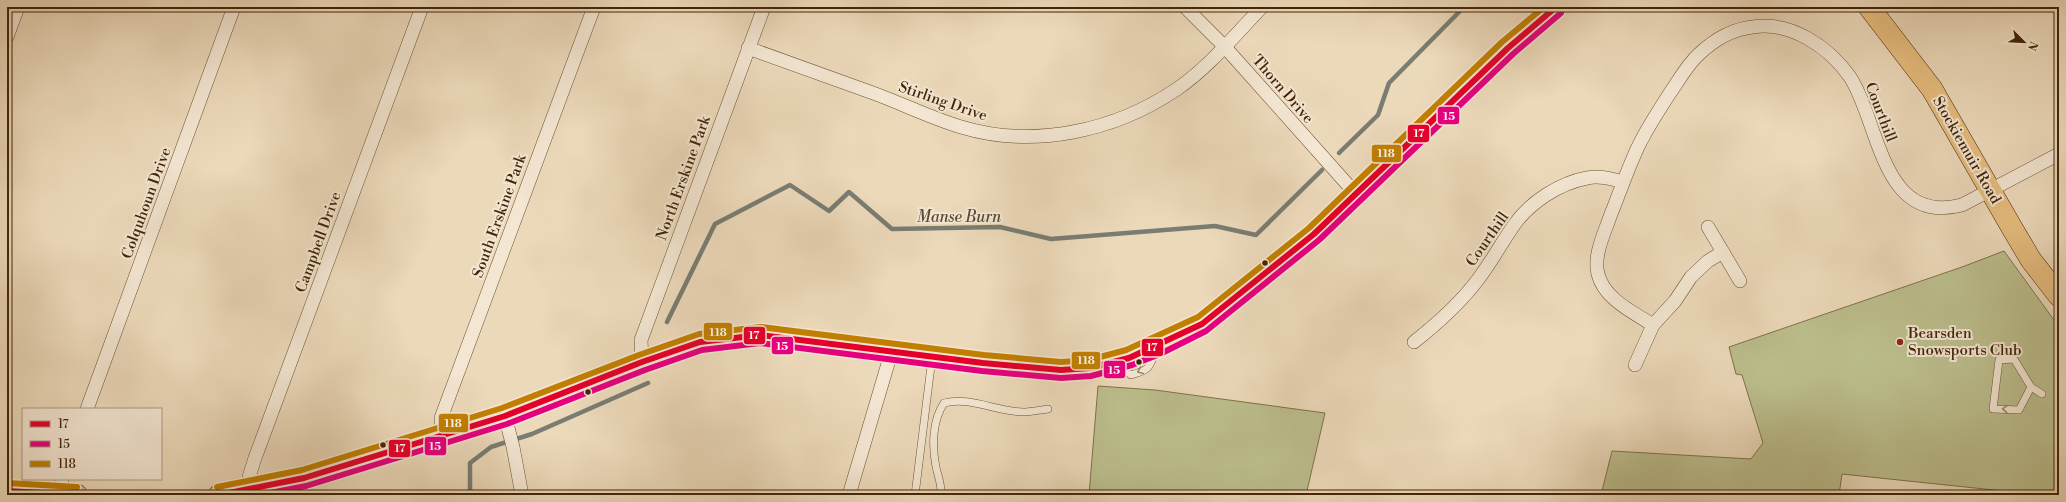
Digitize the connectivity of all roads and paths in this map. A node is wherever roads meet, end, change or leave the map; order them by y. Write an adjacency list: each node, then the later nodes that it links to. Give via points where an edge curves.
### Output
1 (18, 7): 10 (street)
2 (234, 7): 29 (street, Colquhoun Drive)
3 (422, 7): 34 (street, Campbell Drive, via 255,458 249,477)
4 (594, 7): 32 (street, South Erskine Park, via 441,418)
5 (764, 7): 12 (street, North Erskine Park)
6 (1185, 7): 11 (street, Thorn Drive)
7 (1262, 7): 11 (street, Stirling Drive)
8 (1556, 7): 16 (main road, via 1508,48)
9 (1869, 7): 15 (main road, Stockiemuir Road, via 1932,89)
10 (7, 37)
11 (1224, 46): 12 (street, Stirling Drive, via 1195,76 1151,106 1092,129 1027,136 997,134 962,127); 16 (street, Thorn Drive)
12 (748, 48): 25 (street, North Erskine Park, via 641,340)
13 (2059, 154): 15 (street, Courthill)
14 (1623, 182): 15 (street, Courthill, via 1638,145 1658,111 1698,55 1716,40 1735,30 1754,26 1786,29 1818,44 1850,77 1862,100 1880,153 1894,180 1919,203 1951,208); 21 (street, Courthill, via 1597,259 1598,274 1613,298); 22 (street, Courthill, via 1588,178 1563,186 1538,201 1515,223 1466,294)
15 (1990, 192): 20 (main road, Stockiemuir Road, via 2031,260)
16 (1356, 194): 24 (main road, via 1314,234 1202,324 1156,347 1115,362 1090,368 1061,370)
17 (1708, 227): 18 (street)
18 (1722, 252): 19 (street); 21 (street, via 1691,277 1675,302)
19 (1740, 281)
20 (2059, 296)
21 (1652, 325): 26 (street)
22 (1414, 342)
23 (892, 350): 24 (main road); 25 (main road, via 760,335 700,342); 38 (street)
24 (932, 356): 39 (lane)
25 (642, 362): 31 (main road)
26 (1635, 365)
27 (2031, 387): 27 (lane, one-way to 27, via 2019,410 1993,409 1999,360 2014,359); 28 (lane)
28 (2042, 394)
29 (87, 408)
30 (1048, 409): 40 (lane, via 1023,412 966,402 944,403 939,410 934,444)
31 (507, 423): 32 (main road); 37 (street)
32 (442, 436): 34 (main road, via 304,478)
33 (66, 489): 35 (main road)
34 (250, 490): 36 (main road)
35 (7, 491)
36 (219, 495)
37 (522, 495)
38 (849, 495)
39 (915, 495)
40 (941, 495)

